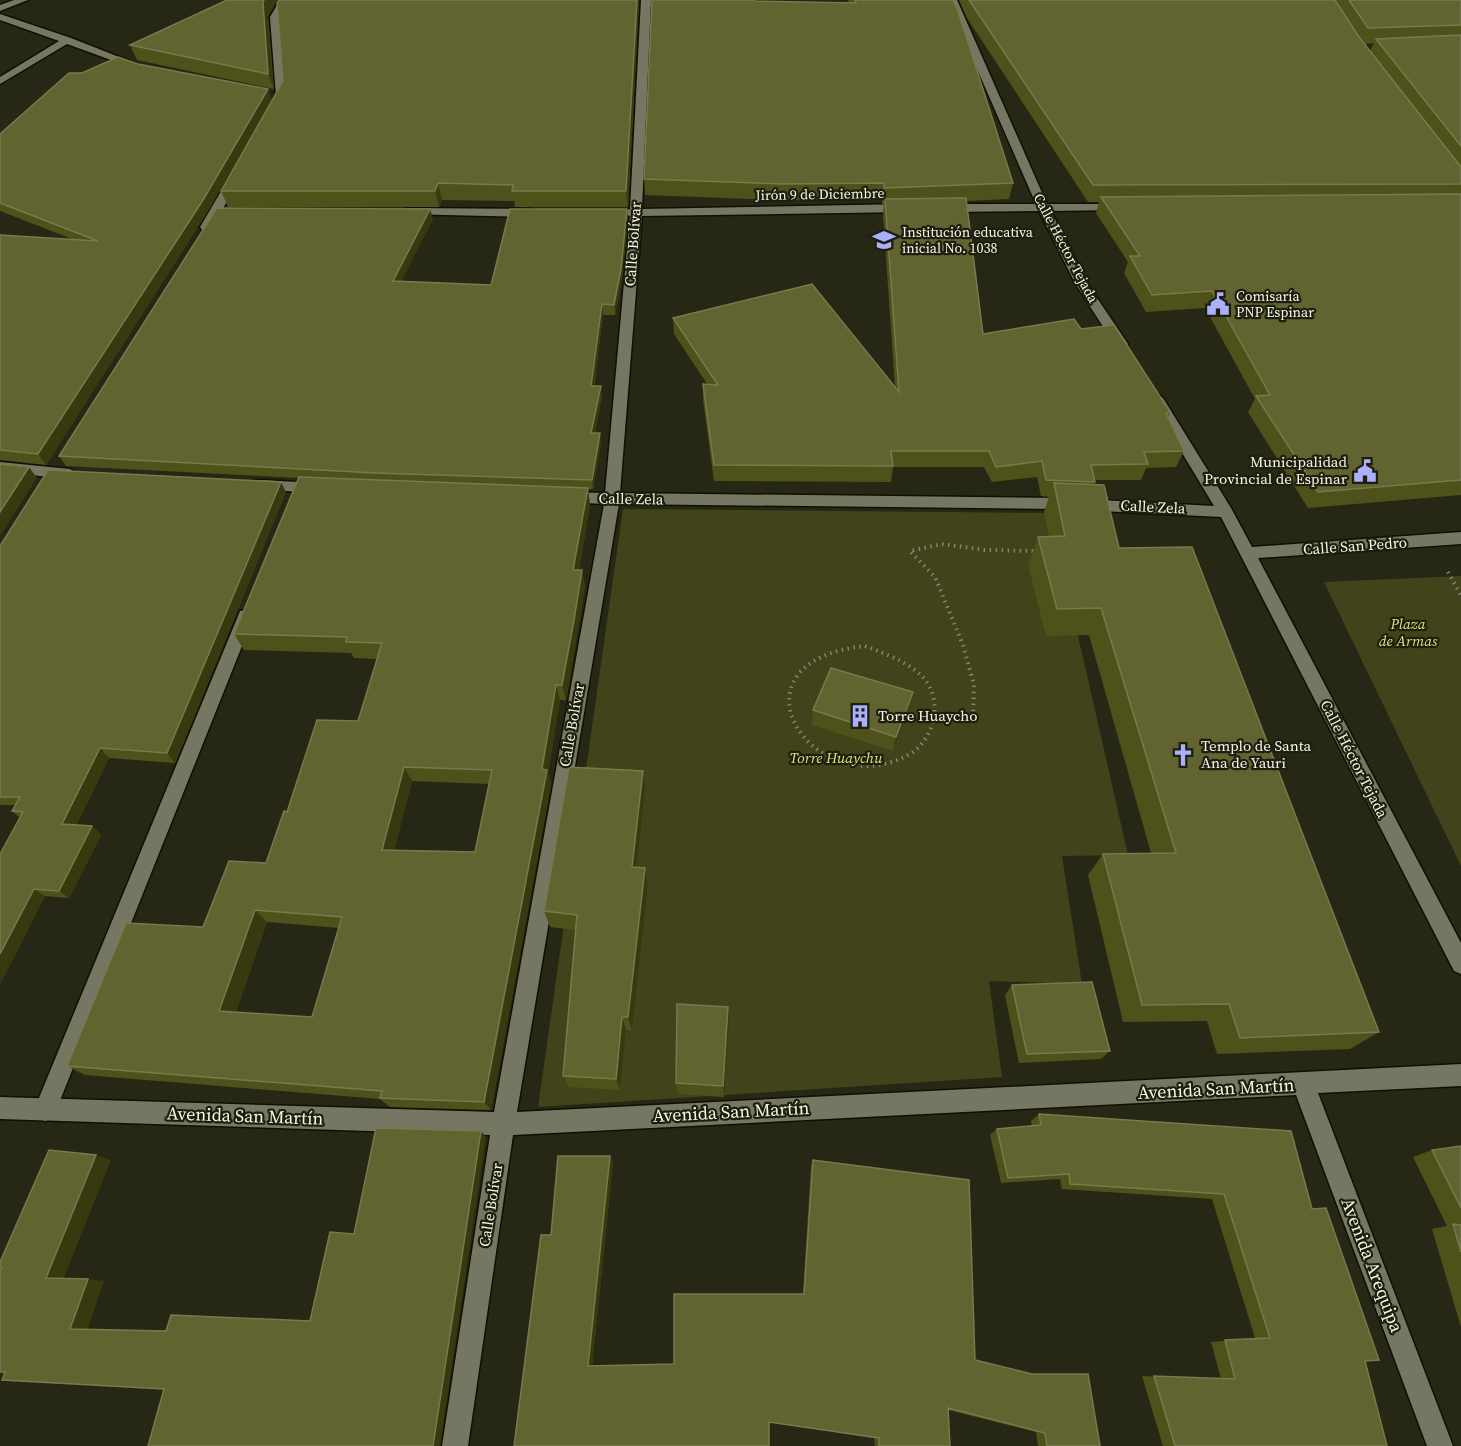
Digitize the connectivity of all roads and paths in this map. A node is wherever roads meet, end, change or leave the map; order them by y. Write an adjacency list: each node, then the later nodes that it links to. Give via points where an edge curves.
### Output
1 (23, 0): 5 (street)
2 (285, 0): 10 (street, via 275,17 276,95)
3 (646, 0): 17 (street, Calle Bolívar)
4 (952, 0): 12 (street, Calle Héctor Tejada)
5 (0, 8)
6 (0, 17): 7 (street)
7 (68, 40): 8 (street); 9 (street)
8 (147, 70)
9 (0, 81)
10 (270, 116)
11 (243, 164): 18 (street, via 222,212)
12 (1043, 207): 13 (street, Jirón 9 de Diciembre); 17 (street, Jirón 9 de Diciembre); 19 (street, Calle Héctor Tejada, via 1082,283)
13 (1138, 207)
14 (396, 212): 15 (street)
15 (540, 213)
16 (612, 213): 17 (street, Jirón 9 de Diciembre)
17 (636, 213): 27 (street, Calle Bolívar)
18 (197, 242)
19 (1127, 352)
20 (1146, 382): 30 (street)
21 (0, 467): 22 (street)
22 (86, 475)
23 (240, 483): 24 (street)
24 (299, 487): 25 (street); 29 (street)
25 (333, 488)
26 (554, 497): 27 (street, Calle Zela)
27 (612, 499): 28 (street, Calle Zela); 40 (street, Calle Bolívar)
28 (1037, 504): 30 (street, Calle Zela); 34 (path, via 1040,551 942,544 910,551 935,577 963,645 974,685 973,717)
29 (290, 509)
30 (1226, 512): 32 (street, Calle Héctor Tejada)
31 (1461, 538): 32 (street, Calle San Pedro)
32 (1248, 553): 35 (street, Calle Héctor Tejada)
33 (254, 596): 39 (street)
34 (937, 720): 34 (path, via 928,739 912,755 889,765 863,766 837,761 814,748 790,715 789,696 794,678 805,664 841,647 866,646 910,662 927,679 936,699)
35 (1461, 964)
36 (1461, 1075): 37 (street, Avenida San Martín)
37 (1304, 1084): 40 (street, Avenida San Martín); 42 (street, Avenida Arequipa)
38 (0, 1108): 39 (street, Avenida San Martín)
39 (45, 1110): 40 (street, Avenida San Martín)
40 (503, 1124): 41 (street, Calle Bolívar)
41 (454, 1446)
42 (1440, 1446)

